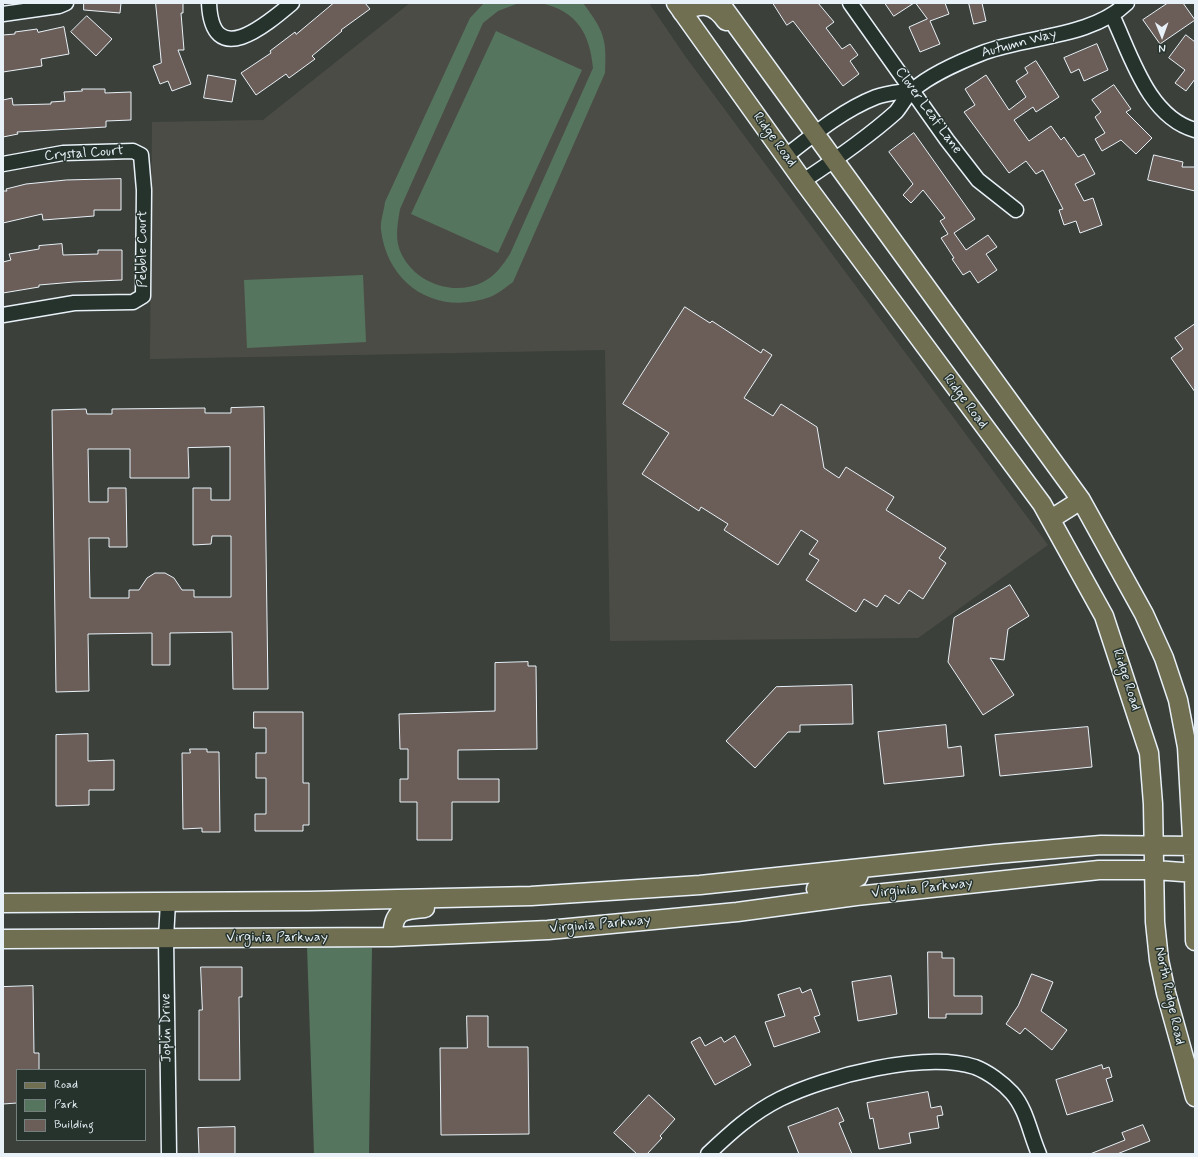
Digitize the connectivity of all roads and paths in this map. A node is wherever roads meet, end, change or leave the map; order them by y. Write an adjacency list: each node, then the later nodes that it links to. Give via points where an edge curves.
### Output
1 (66, 3): 8 (street)
2 (209, 3): 3 (street, via 212,25 227,38 255,32)
3 (292, 3)
4 (720, 3): 10 (main road)
5 (850, 3): 11 (street, Clover Leaf Lane)
6 (1127, 3): 9 (street, Autumn Way)
7 (679, 8): 10 (main road, via 702,5 712,7 722,16 741,44); 15 (main road, Ridge Road)
8 (3, 14)
9 (1112, 15): 11 (street, Autumn Way, via 1096,23 985,52 943,71); 12 (street, via 1150,96 1165,113)
10 (765, 65): 13 (main road)
11 (912, 90): 13 (street, Autumn Way, via 877,97 850,110); 16 (street, Autumn Way, via 897,111); 19 (street, Clover Leaf Lane, via 978,180)
12 (1195, 130)
13 (815, 134): 15 (street, Autumn Way); 16 (main road)
14 (141, 155): 17 (street, Crystal Court, via 132,151 63,153); 20 (street, Pebble Court, via 144,190 143,296 133,302 74,303)
15 (786, 156): 18 (main road, Ridge Road)
16 (833, 161): 18 (street, Autumn Way); 21 (main road)
17 (3, 164)
18 (804, 181): 22 (main road, Ridge Road)
19 (1016, 210)
20 (3, 315)
21 (1080, 500): 22 (main road); 24 (main road, via 1144,614 1164,658 1178,700 1187,747)
22 (1052, 519): 23 (main road, Ridge Road, via 1104,616 1149,753)
23 (1154, 845): 24 (main road, Virginia Parkway); 25 (main road, Virginia Parkway, via 1101,845); 26 (main road, North Ridge Road)
24 (1193, 846): 27 (main road)
25 (861, 868): 28 (main road, Virginia Parkway, via 700,885); 31 (main road, via 858,876 849,882 748,900)
26 (1154, 870): 27 (main road, Virginia Parkway); 31 (main road, Virginia Parkway, via 1099,870 856,896); 36 (main road, North Ridge Road, via 1159,960)
27 (1194, 873): 35 (main road)
28 (484, 897): 29 (main road, Virginia Parkway); 32 (main road, via 467,906 405,910 396,915)
29 (168, 902): 30 (main road, Virginia Parkway); 33 (street, Joplin Drive)
30 (3, 903)
31 (737, 912): 32 (main road, Virginia Parkway, via 548,930)
32 (392, 937): 33 (main road, Virginia Parkway)
33 (166, 938): 34 (main road, Virginia Parkway); 37 (street, Joplin Drive)
34 (3, 939)
35 (1195, 940)
36 (1195, 1097)
37 (168, 1154)
38 (708, 1154): 39 (street, via 744,1122 779,1099 822,1081 877,1068 950,1062 976,1068 995,1078 1012,1093 1022,1107)
39 (1039, 1154)

